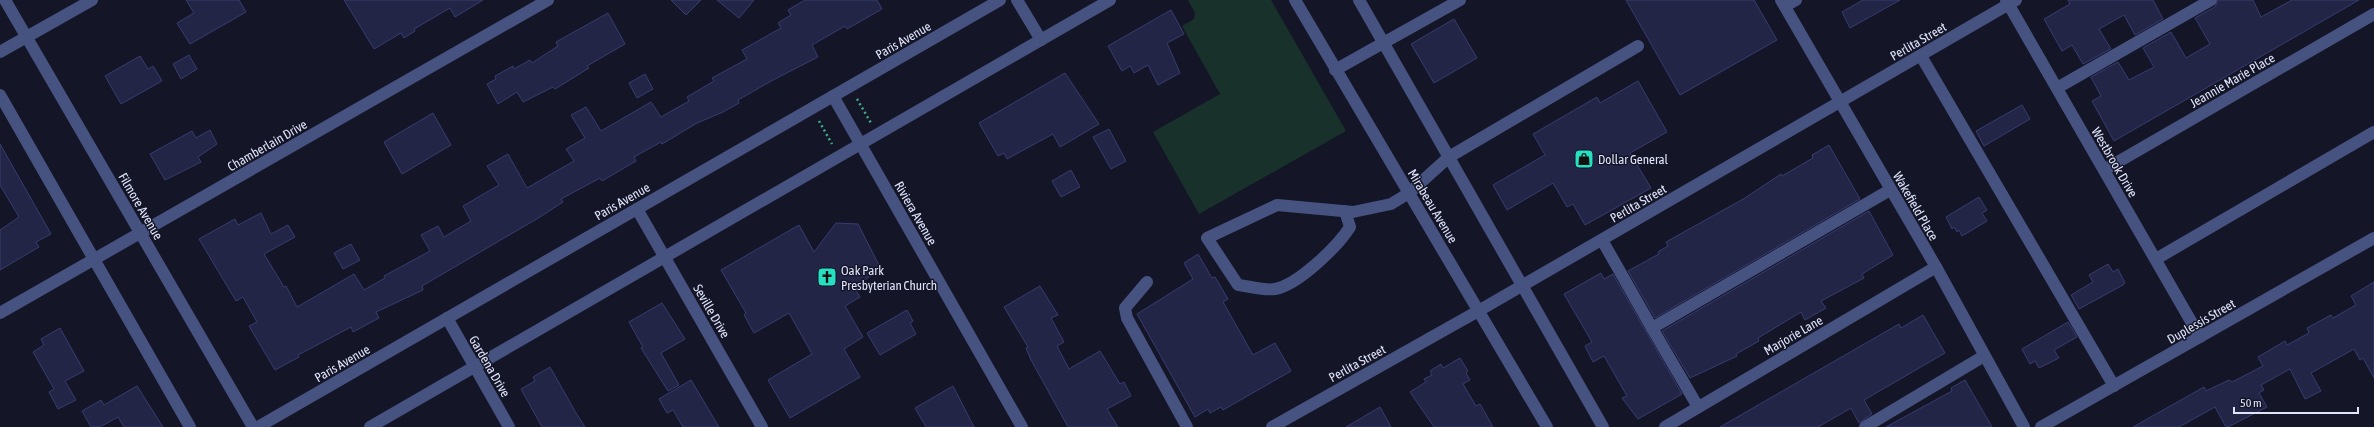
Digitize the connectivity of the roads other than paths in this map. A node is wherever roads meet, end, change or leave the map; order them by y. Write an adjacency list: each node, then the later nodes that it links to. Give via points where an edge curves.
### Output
1 (5, 0): 15 (street, Filmore Avenue)
2 (92, 0): 15 (street)
3 (548, 0): 34 (street, Chamberlain Drive)
4 (1000, 0): 24 (street, Paris Avenue)
5 (1017, 0): 16 (street)
6 (1110, 0): 16 (street)
7 (1295, 0): 21 (street, Mirabeau Avenue)
8 (1359, 0): 17 (street)
9 (1460, 0): 17 (street)
10 (1796, 0): 13 (street)
11 (2211, 0): 22 (street)
12 (2010, 1): 20 (street, Perlita Street); 22 (street, Westbrook Drive)
13 (1783, 3): 25 (street, Wakefield Place)
14 (2374, 14): 29 (street, Jeannie Marie Place)
15 (27, 37): 19 (street); 34 (street, Filmore Avenue)
16 (1041, 40): 27 (street)
17 (1384, 43): 21 (street); 28 (street)
18 (1638, 46): 28 (street)
19 (0, 52)
20 (1921, 56): 25 (street, Perlita Street); 50 (street)
21 (1335, 70): 31 (street, Mirabeau Avenue)
22 (2057, 88): 29 (street, Westbrook Drive)
23 (0, 95): 38 (street)
24 (833, 96): 27 (street, Riviera Avenue); 32 (street, Paris Avenue)
25 (1840, 103): 30 (street, Wakefield Place); 36 (street, Perlita Street)
26 (2374, 132): 39 (street)
27 (860, 144): 37 (street); 59 (street, Riviera Avenue)
28 (1449, 157): 31 (street); 42 (street)
29 (2104, 170): 39 (street, Westbrook Drive)
30 (1890, 190): 40 (street, Wakefield Place); 46 (street)
31 (1409, 192): 33 (street, via 1390,204 1353,212); 43 (street, Mirabeau Avenue)
32 (637, 209): 37 (street, Seville Drive); 45 (street, Paris Avenue)
33 (1345, 211): 33 (street, via 1277,205 1207,238 1238,285 1275,290 1317,264 1342,239 1350,227)
34 (140, 233): 38 (street, Chamberlain Drive); 54 (street, Filmore Avenue)
35 (2374, 238): 47 (street, Duplessis Street)
36 (1602, 240): 42 (street, Perlita Street); 46 (street)
37 (665, 257): 49 (street); 58 (street, Seville Drive)
38 (94, 259): 44 (street, Chamberlain Drive); 53 (street)
39 (2156, 260): 47 (street, Westbrook Drive)
40 (1936, 268): 48 (street, Wakefield Place); 51 (street, Marjorie Lane)
41 (1147, 282): 60 (street, via 1125,308 1127,318)
42 (1522, 286): 43 (street, Perlita Street); 62 (street)
43 (1480, 310): 52 (street, Perlita Street); 61 (street, Mirabeau Avenue)
44 (0, 313)
45 (447, 318): 49 (street, Gardena Drive); 55 (street, Paris Avenue)
46 (1652, 328): 51 (street)
47 (2200, 337): 50 (street, Duplessis Street)
48 (1984, 356): 64 (street); 65 (street, Wakefield Place)
49 (475, 367): 56 (street); 57 (street, Gardena Drive)
50 (2114, 386): 66 (street, Duplessis Street)
51 (1698, 407): 63 (street, Marjorie Lane)
52 (1275, 426)
53 (190, 427)
54 (253, 427)
55 (258, 427)
56 (370, 427)
57 (509, 427)
58 (762, 427)
59 (1022, 427)
60 (1187, 427)
61 (1547, 427)
62 (1603, 427)
63 (1665, 427)
64 (1865, 427)
65 (2024, 427)
66 (2040, 427)

